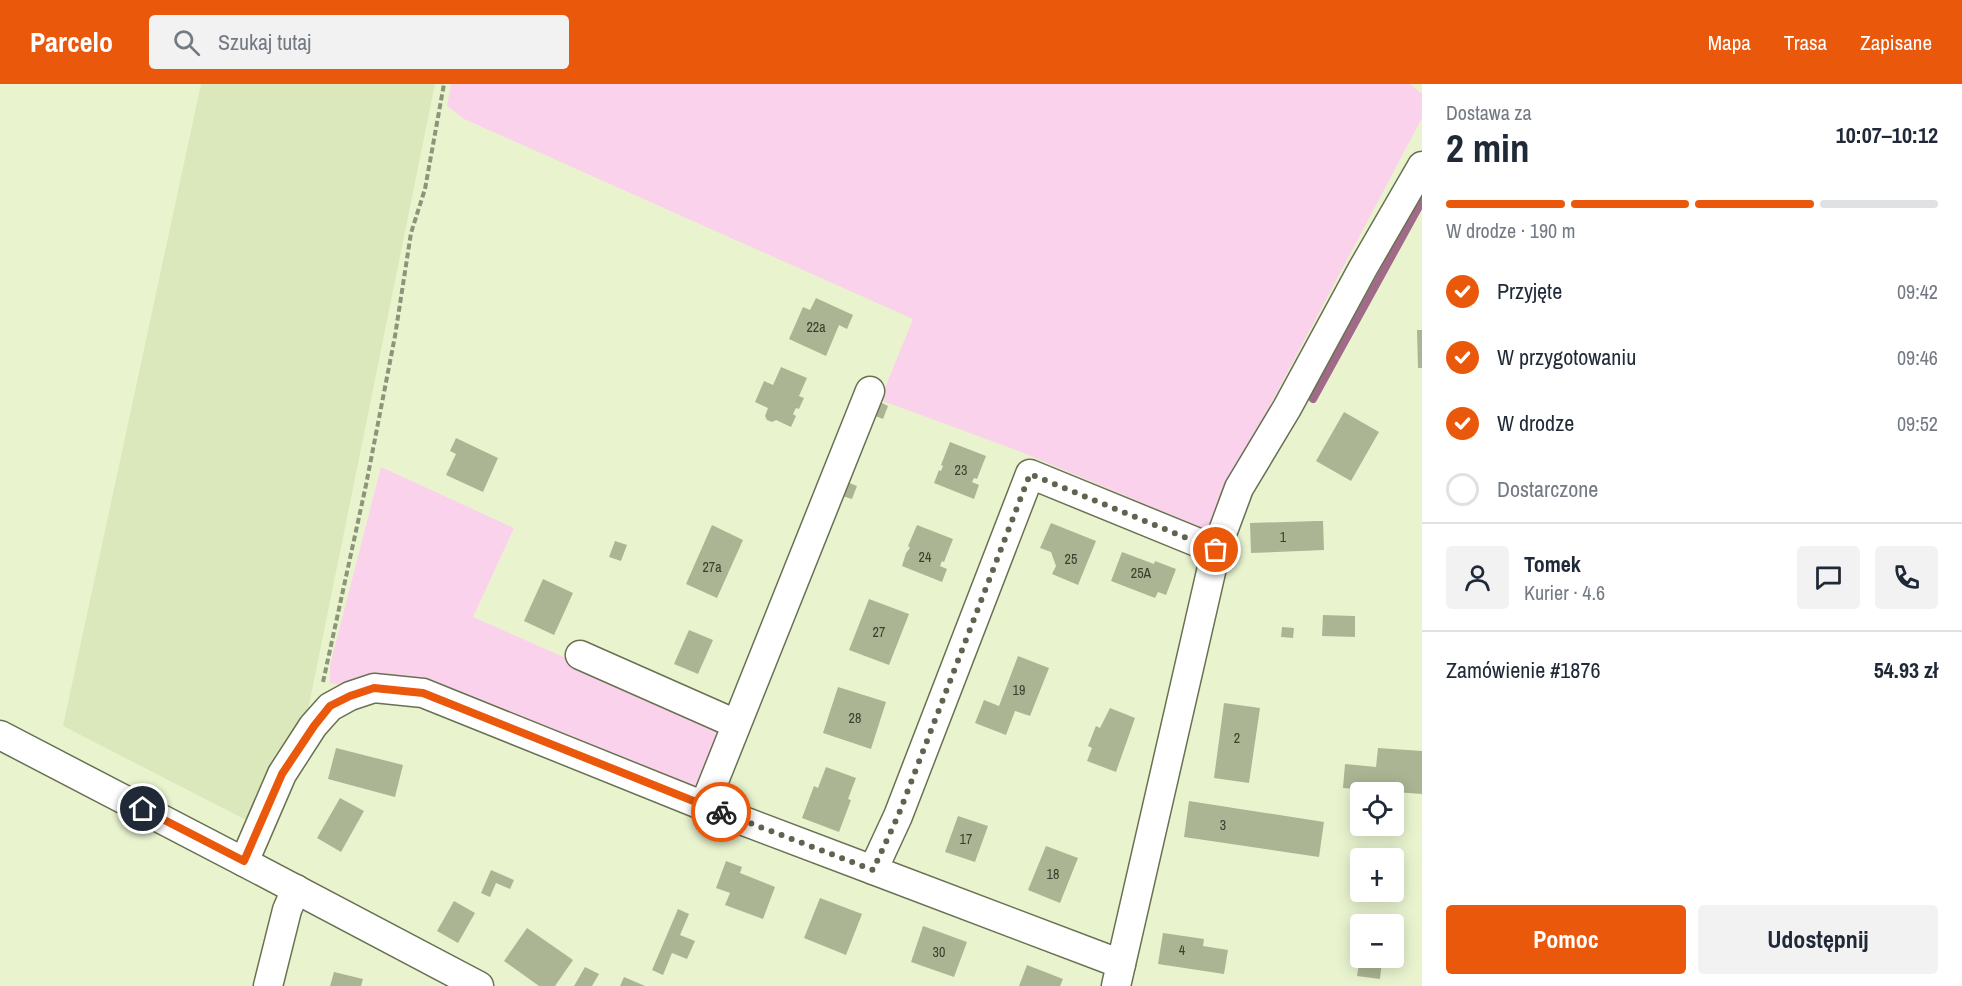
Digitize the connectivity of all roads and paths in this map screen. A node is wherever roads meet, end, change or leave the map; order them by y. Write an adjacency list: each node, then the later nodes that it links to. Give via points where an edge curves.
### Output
1 (444, 84): 7 (path, via 425,189 411,233 366,485)
2 (1422, 166): 4 (street, via 1239,488)
3 (870, 391): 6 (street)
4 (1216, 550): 11 (street, via 1030,474 902,805); 13 (street)
5 (580, 655): 6 (street)
6 (736, 724): 9 (street)
7 (314, 726): 9 (street, via 330,706 374,688 423,693); 10 (street, via 282,774)
8 (0, 735): 10 (street)
9 (704, 806): 11 (street)
10 (244, 861): 12 (street)
11 (873, 870): 13 (street)
12 (296, 889): 14 (street); 15 (street)
13 (1119, 975)
14 (268, 986)
15 (479, 986)

